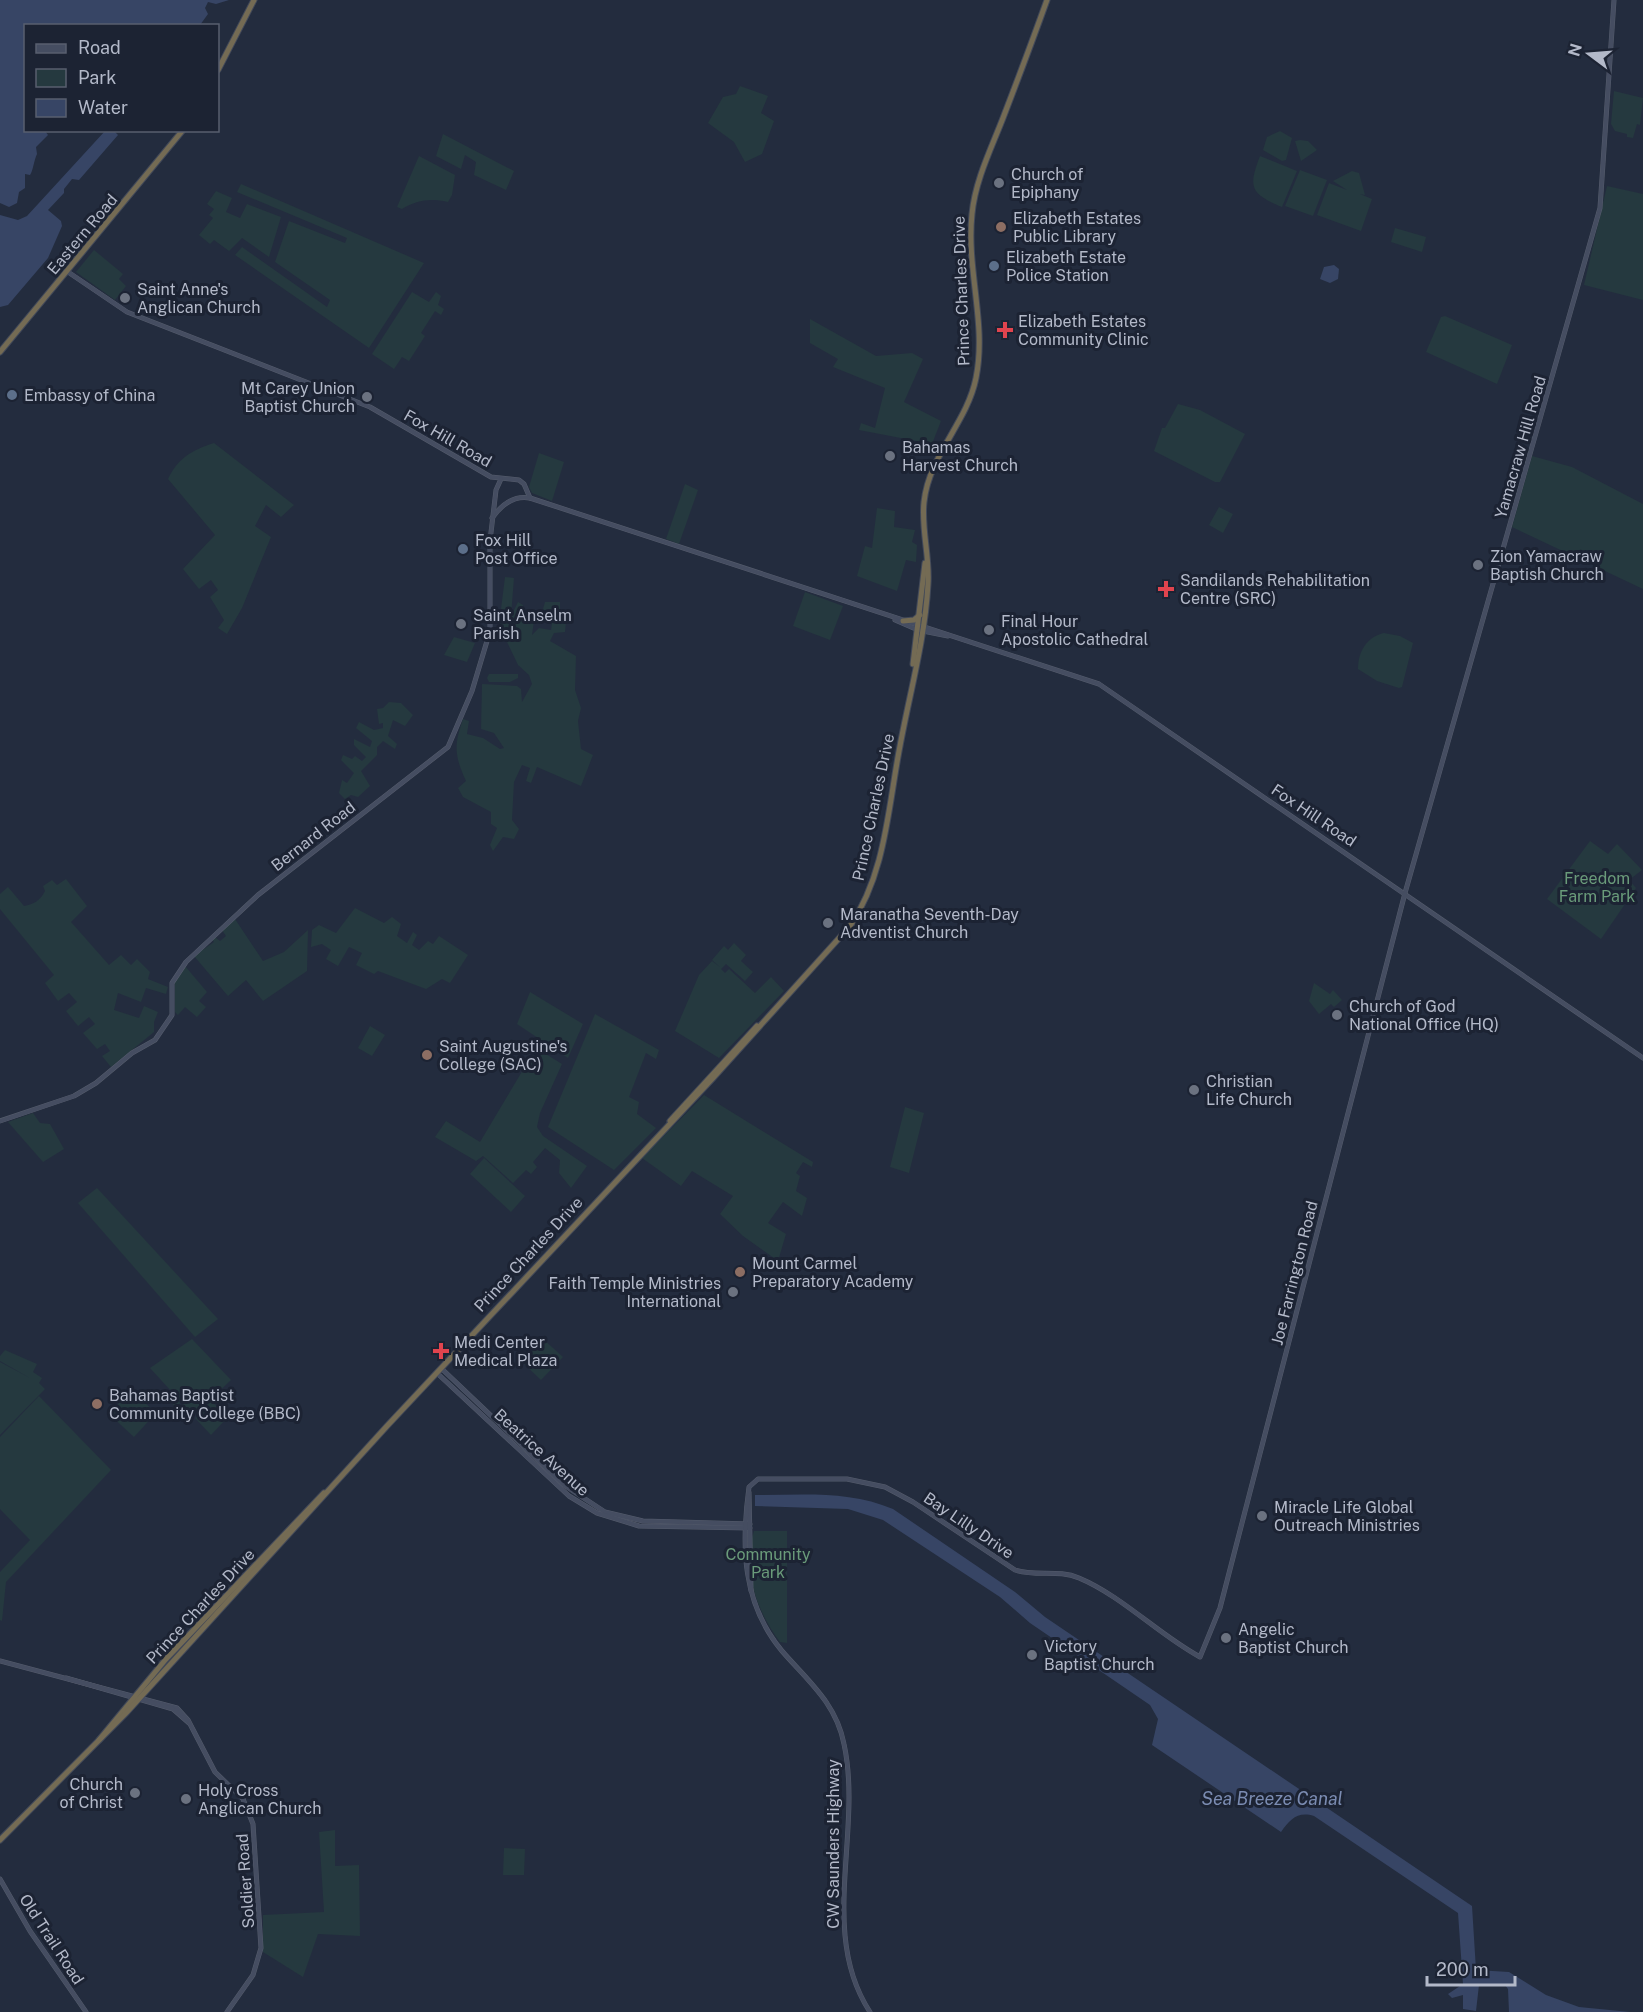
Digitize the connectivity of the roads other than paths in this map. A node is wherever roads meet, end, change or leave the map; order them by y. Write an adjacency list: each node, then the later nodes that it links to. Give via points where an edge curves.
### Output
1 (254, 0): 4 (highway)
2 (1047, 0): 15 (highway, Prince Charles Drive, via 974,196 970,252 979,343 977,374 928,483 923,507)
3 (1614, 0): 21 (main road, Yamacraw Hill Road, via 1600,208)
4 (219, 68)
5 (181, 132): 6 (highway, Eastern Road)
6 (68, 272): 7 (highway, Eastern Road); 8 (main road, Fox Hill Road, via 127,312 370,407)
7 (0, 352)
8 (491, 477): 9 (main road, Fox Hill Road); 10 (main road)
9 (501, 479): 10 (main road); 11 (main road, Fox Hill Road, via 519,480)
10 (498, 485): 14 (main road)
11 (528, 490): 12 (main road); 13 (main road)
12 (522, 497): 13 (main road, Fox Hill Road); 14 (main road)
13 (530, 498): 17 (main road, Fox Hill Road)
14 (496, 507): 27 (main road, Bernard Road, via 488,568 490,631 472,691 448,747 258,895 186,962 172,983 172,1016 155,1040 74,1096)
15 (926, 546): 16 (highway, Prince Charles Drive); 19 (highway, Prince Charles Drive, via 928,584)
16 (920, 614): 18 (highway, via 914,620); 19 (highway, Prince Charles Drive)
17 (890, 618): 18 (main road, Fox Hill Road); 19 (main road, Fox Hill Road)
18 (903, 621): 19 (main road, Fox Hill Road)
19 (919, 628): 20 (highway, Prince Charles Drive); 20 (highway, Prince Charles Drive); 22 (main road, Fox Hill Road, via 1066,672 1114,692)
20 (913, 680): 28 (highway, Prince Charles Drive, via 884,841 868,896 850,926)
21 (1409, 879): 22 (main road, via 1401,886); 23 (main road, Yamacraw Hill Road)
22 (1393, 885): 23 (main road, Fox Hill Road)
23 (1404, 893): 24 (main road, Fox Hill Road); 25 (main road, Joe Farrington Road)
24 (1414, 899): 25 (main road); 26 (main road, Fox Hill Road)
25 (1402, 903): 31 (main road, Joe Farrington Road, via 1220,1608)
26 (1643, 1058)
27 (0, 1121)
28 (440, 1372): 30 (main road, Beatrice Avenue, via 569,1496 597,1513 639,1527); 33 (highway, Prince Charles Drive)
29 (749, 1492): 30 (main road, CW Saunders Highway); 31 (main road, Bay Lilly Drive, via 752,1482 765,1478 847,1479 885,1487 1011,1568 1063,1573 1088,1582)
30 (748, 1526): 38 (main road, CW Saunders Highway, via 745,1566 751,1592 769,1633 818,1687 841,1731 848,1776 845,1939 853,1979)
31 (1200, 1657)
32 (0, 1661): 33 (main road, Soldier Road)
33 (137, 1698): 34 (highway, Prince Charles Drive); 37 (main road, Soldier Road, via 175,1710 189,1723 215,1772 243,1799 253,1824 261,1948 253,1975)
34 (0, 1840)
35 (0, 1879): 36 (main road, Old Trail Road, via 30,1931)
36 (86, 2012)
37 (227, 2012)
38 (870, 2012)

